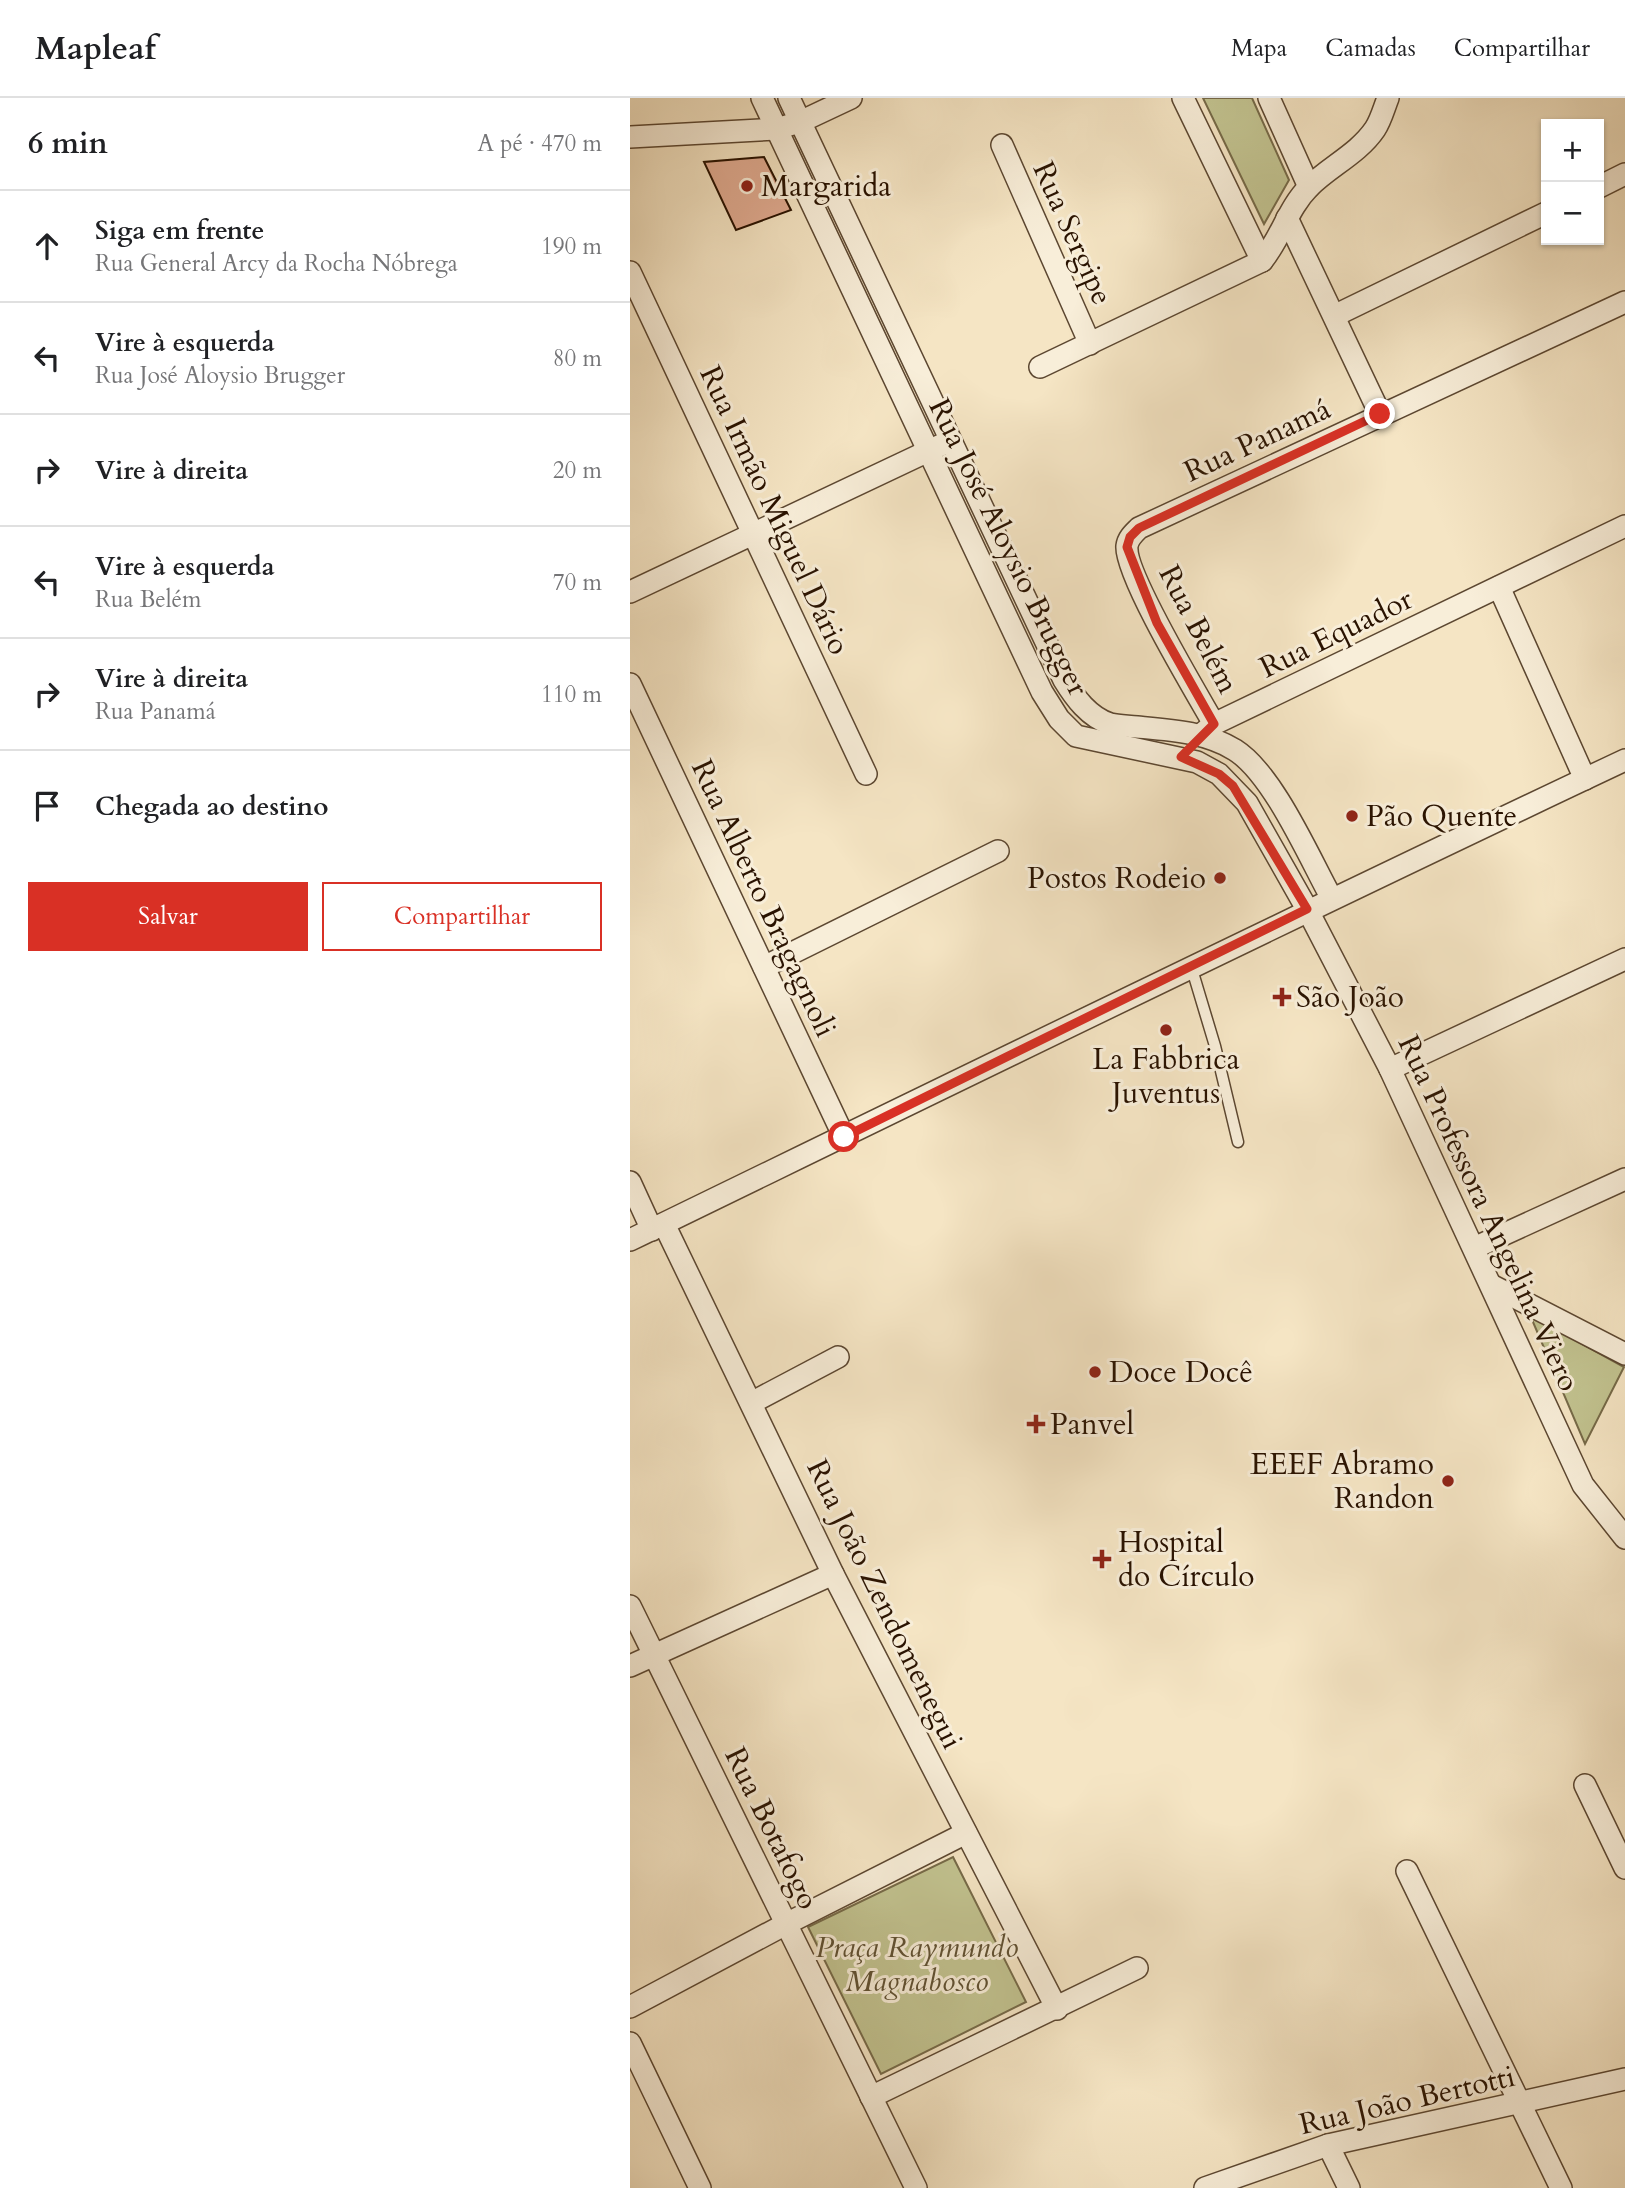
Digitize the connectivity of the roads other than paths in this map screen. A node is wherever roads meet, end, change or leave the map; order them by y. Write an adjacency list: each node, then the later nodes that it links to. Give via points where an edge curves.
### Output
1 (762, 98): 8 (street, Rua José Aloysio Brugger)
2 (789, 98): 7 (street, Rua José Aloysio Brugger)
3 (851, 98): 7 (street)
4 (1183, 98): 16 (street)
5 (1269, 98): 13 (street)
6 (1388, 98): 13 (street, via 1376,128 1362,144)
7 (800, 122): 8 (street); 23 (street, Rua José Aloysio Brugger)
8 (776, 129): 9 (street); 24 (street, Rua José Aloysio Brugger)
9 (630, 137)
10 (1002, 145): 20 (street, Rua Sergipe)
11 (1625, 174): 12 (street)
12 (1604, 184)
13 (1309, 187): 15 (street)
14 (1541, 215): 19 (street)
15 (1287, 218): 16 (street, via 1276,244); 19 (street)
16 (1262, 261): 20 (street)
17 (630, 272): 26 (street, Rua Irmão Miguel Dário)
18 (1625, 302): 22 (street, Rua Panamá)
19 (1336, 315): 22 (street)
20 (1090, 344): 21 (street)
21 (1040, 366)
22 (1380, 414): 27 (street, Rua Panamá, via 1139,528 1127,547)
23 (950, 441): 24 (street); 30 (street, Rua José Aloysio Brugger)
24 (930, 451): 26 (street); 31 (street, Rua José Aloysio Brugger)
25 (1625, 526): 28 (street, Rua Equador)
26 (753, 532): 29 (street); 39 (street, Rua Irmão Miguel Dário)
27 (1131, 561): 35 (street, Rua Belém)
28 (1499, 587): 35 (street, Rua Equador); 40 (street)
29 (630, 592)
30 (1037, 623): 31 (street); 32 (street, Rua José Aloysio Brugger)
31 (1013, 633): 34 (street, Rua José Aloysio Brugger)
32 (1064, 680): 34 (street); 36 (street, Rua José Aloysio Brugger)
33 (630, 684): 48 (street, Rua Alberto Bragagnoli)
34 (1042, 692): 36 (street, Rua José Aloysio Brugger, via 1076,736)
35 (1208, 729): 36 (street, Rua José Aloysio Brugger); 37 (street); 41 (street, Rua José Aloysio Brugger, via 1252,764)
36 (1107, 734): 37 (street, Rua José Aloysio Brugger)
37 (1181, 757): 42 (street, Rua José Aloysio Brugger, via 1219,774)
38 (1625, 760): 40 (street)
39 (866, 774)
40 (1585, 779): 44 (street)
41 (1269, 786): 42 (street); 44 (street, Rua José Aloysio Brugger)
42 (1247, 803): 45 (street, Rua José Aloysio Brugger)
43 (998, 851): 48 (street)
44 (1331, 897): 45 (street)
45 (1307, 909): 47 (street); 49 (street, Rua Professora Angelina Viero)
46 (1625, 959): 49 (street)
47 (1191, 966): 50 (street); 51 (lane)
48 (764, 967): 50 (street, Rua Alberto Bragagnoli)
49 (1390, 1069): 56 (street, Rua Professora Angelina Viero)
50 (844, 1137): 54 (street)
51 (1238, 1142)
52 (1625, 1179): 56 (street)
53 (630, 1182): 54 (street, Rua João Zendomenegui)
54 (658, 1227): 55 (street); 60 (street, Rua João Zendomenegui)
55 (630, 1240)
56 (1474, 1248): 57 (street, Rua Professora Angelina Viero)
57 (1491, 1285): 58 (street); 61 (street, Rua Professora Angelina Viero, via 1583,1485)
58 (1625, 1354)
59 (838, 1357): 60 (street)
60 (752, 1402): 62 (street, Rua João Zendomenegui)
61 (1625, 1538)
62 (834, 1574): 64 (street); 67 (street, Rua João Zendomenegui)
63 (630, 1606): 64 (street, Rua Botafogo)
64 (653, 1654): 65 (street); 70 (street, Rua Botafogo)
65 (630, 1666)
66 (1585, 1785): 68 (street)
67 (966, 1833): 70 (street); 73 (street, Rua João Zendomenegui)
68 (1625, 1868)
69 (1408, 1871): 77 (street)
70 (786, 1923): 72 (street); 76 (street, Rua Botafogo)
71 (1137, 1968): 73 (street)
72 (630, 2007)
73 (1056, 2009): 76 (street)
74 (630, 2043): 79 (street)
75 (1625, 2079): 77 (street, Rua João Bertotti)
76 (871, 2097): 80 (street, Rua Botafogo)
77 (1521, 2104): 78 (street, Rua João Bertotti); 83 (street)
78 (1328, 2146): 81 (street, Rua João Bertotti); 82 (street)
79 (699, 2188)
80 (916, 2188)
81 (1205, 2188)
82 (1349, 2188)
83 (1561, 2188)

